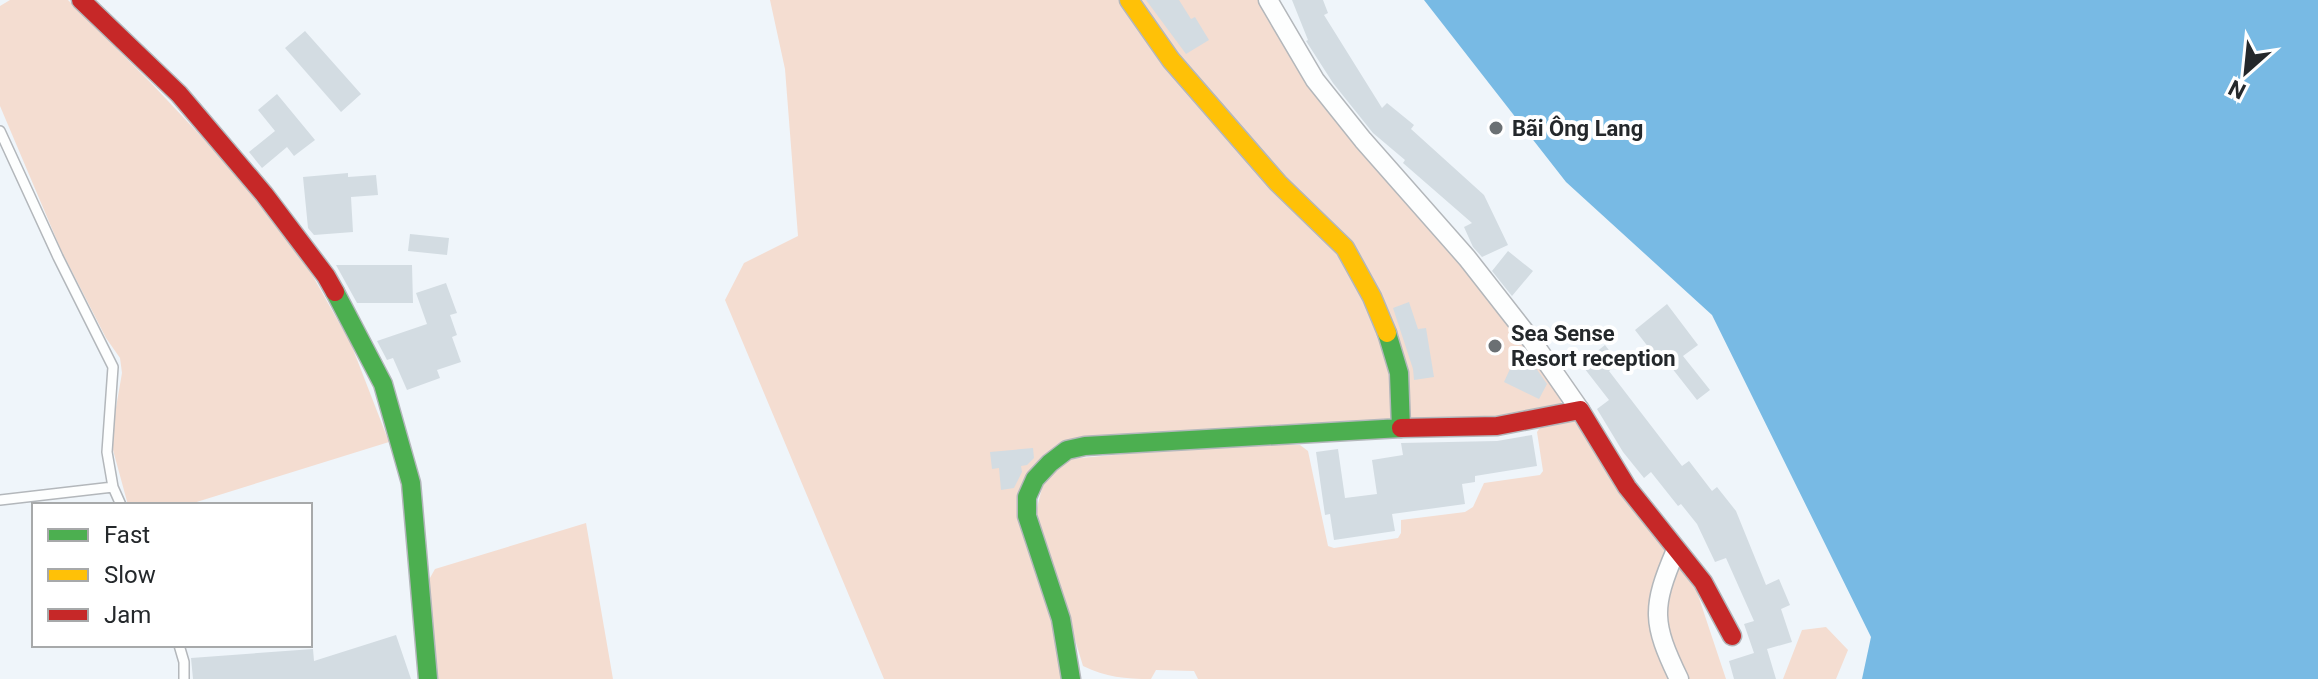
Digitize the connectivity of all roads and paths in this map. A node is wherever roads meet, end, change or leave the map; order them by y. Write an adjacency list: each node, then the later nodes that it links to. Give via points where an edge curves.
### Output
1 (81, 0): 14 (street, via 179,94 264,194 326,276 383,384 411,483)
2 (1129, 0): 6 (street, via 1171,60 1278,183 1345,248 1387,333 1399,373)
3 (1268, 0): 5 (street, via 1315,80 1467,258)
4 (0, 131): 7 (lane, via 113,367 107,452)
5 (1580, 410): 6 (street, via 1497,426); 10 (street, via 1627,487)
6 (1401, 428): 15 (street, via 1067,450 1035,479 1027,497 1027,516 1061,619)
7 (113, 487): 8 (lane); 9 (lane)
8 (0, 500)
9 (120, 503)
10 (1676, 550): 11 (street, via 1703,582); 16 (street, via 1657,605 1662,642)
11 (1732, 636)
12 (180, 647): 13 (lane)
13 (184, 679)
14 (428, 679)
15 (1071, 679)
16 (1679, 679)

